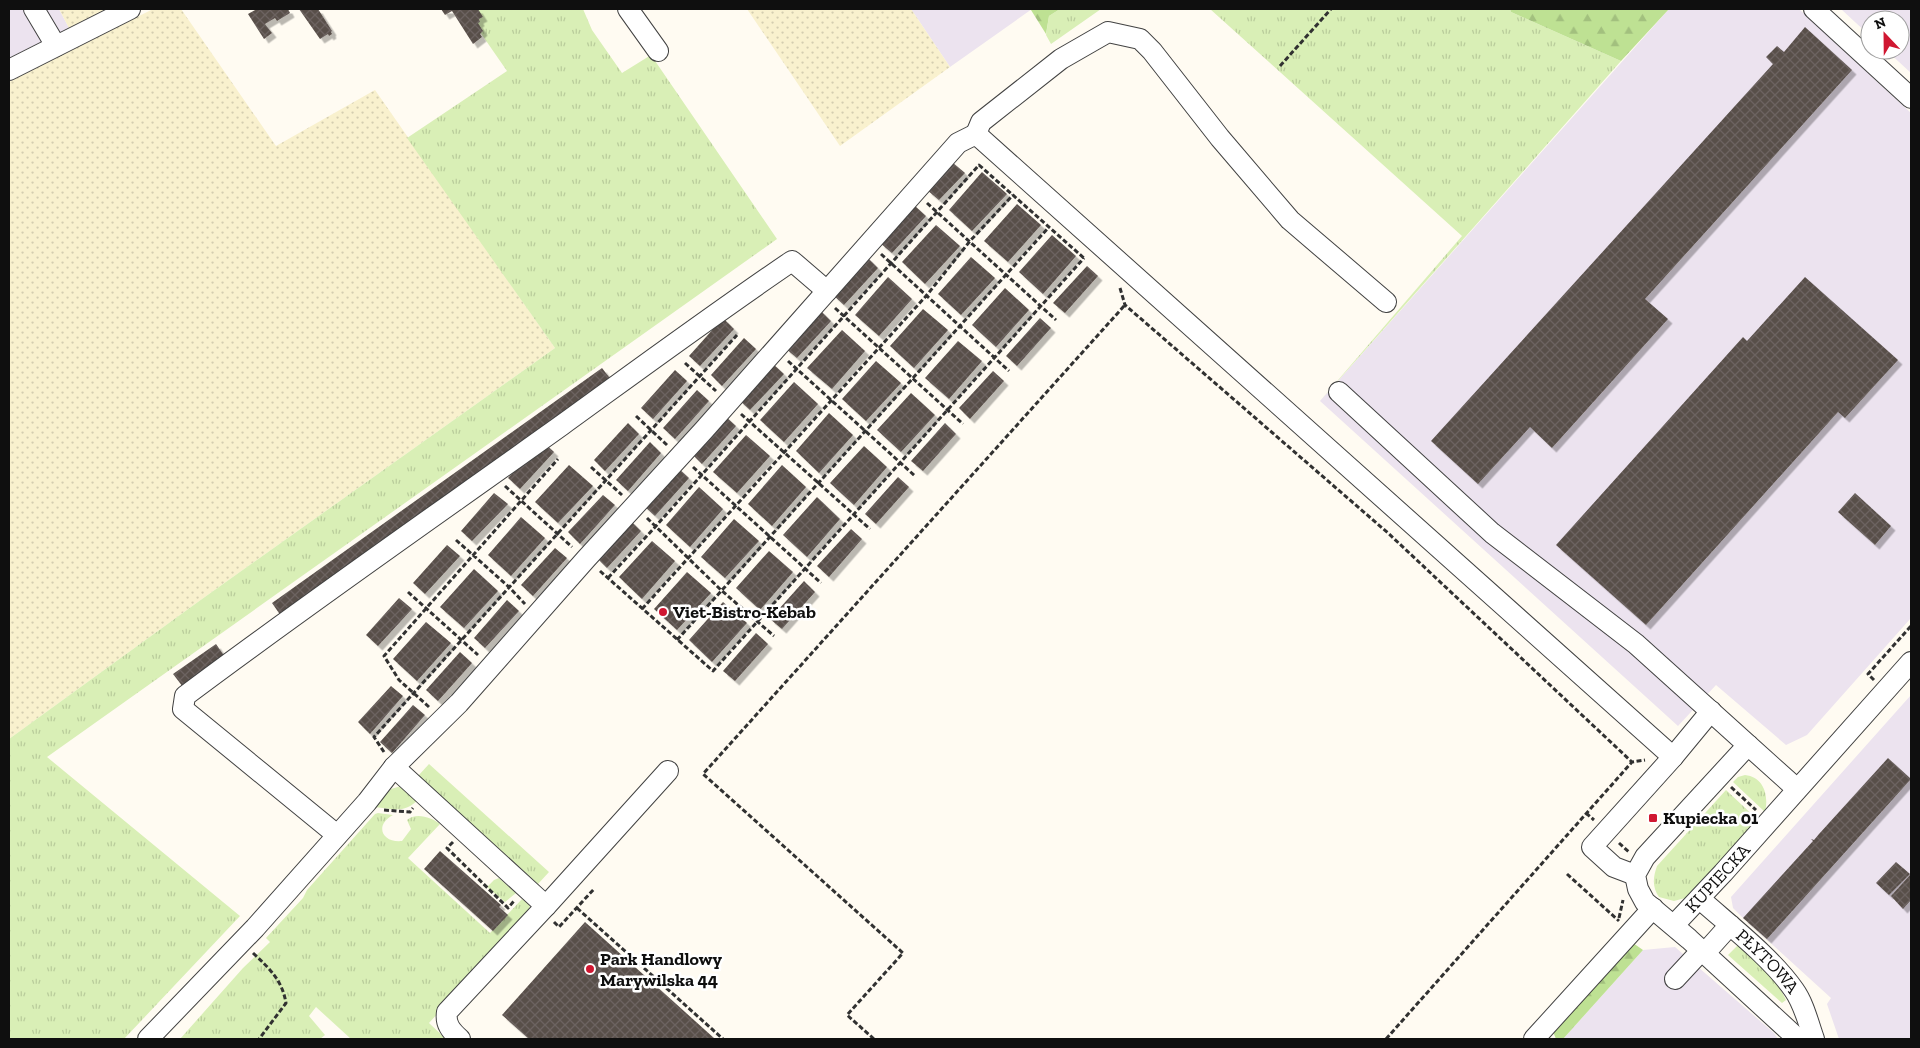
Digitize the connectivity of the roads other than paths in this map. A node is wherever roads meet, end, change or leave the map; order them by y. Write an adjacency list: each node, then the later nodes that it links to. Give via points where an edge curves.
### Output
1 (34, 9): 5 (street)
2 (130, 9): 5 (street)
3 (628, 9): 6 (street)
4 (1814, 9): 8 (street)
5 (56, 46): 7 (street)
6 (658, 51)
7 (9, 70)
8 (1911, 98)
9 (976, 134): 10 (street, via 958,143); 11 (street, via 981,122 1060,59 1108,32 1140,39 1290,220); 16 (street)
10 (827, 291): 17 (street, via 459,703); 20 (street, via 792,260 185,696 183,709)
11 (1386, 302)
12 (1339, 392): 14 (street, via 1492,533 1636,644)
13 (1911, 662): 19 (street, KUPIECKA)
14 (1711, 711): 15 (street); 16 (street)
15 (1748, 745): 19 (street); 21 (street, via 1645,857)
16 (1673, 756): 21 (street, via 1592,847 1614,867)
17 (394, 767): 20 (street); 23 (street)
18 (668, 771): 23 (street)
19 (1797, 789): 22 (street, KUPIECKA)
20 (337, 834): 29 (street, via 255,928)
21 (1635, 875): 24 (street, KUPIECKA, via 1645,902)
22 (1700, 899): 25 (street, KUPIECKA); 26 (street, PŁYTOWA)
23 (546, 906): 30 (street, via 447,1012 446,1020 451,1031)
24 (1653, 908): 25 (street, KUPIECKA); 31 (street)
25 (1674, 925): 27 (street, PŁYTOWA)
26 (1730, 925): 27 (street); 33 (street, PŁYTOWA, via 1779,970 1804,1010)
27 (1703, 952): 28 (street); 32 (street, PŁYTOWA)
28 (1675, 979)
29 (148, 1039)
30 (460, 1039)
31 (1534, 1039)
32 (1798, 1039)
33 (1814, 1039)

